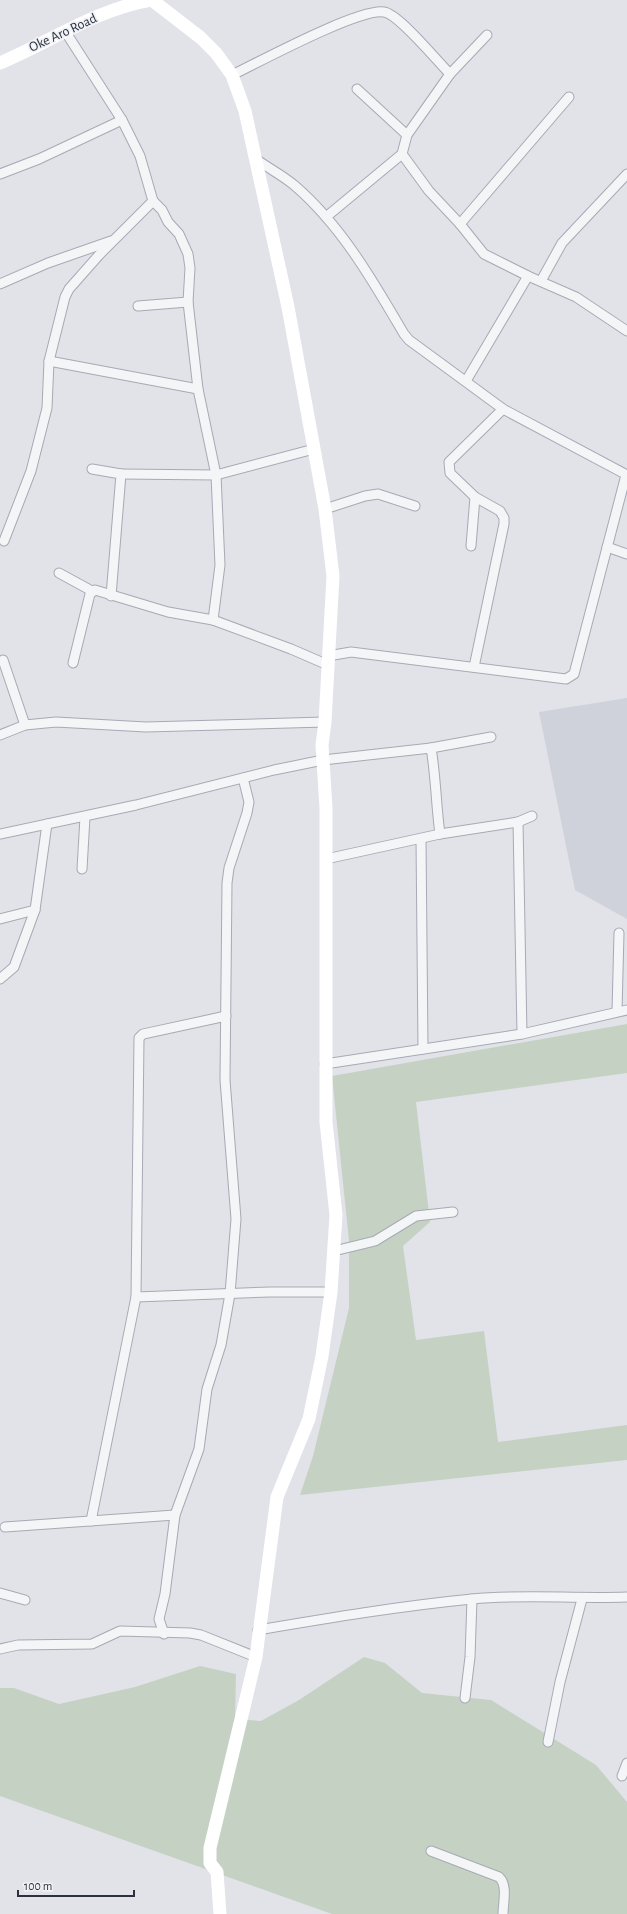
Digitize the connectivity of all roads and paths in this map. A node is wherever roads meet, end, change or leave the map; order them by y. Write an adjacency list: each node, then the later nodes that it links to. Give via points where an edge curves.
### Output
1 (152, 0): 2 (street, Oke Aro Road, via 130,4); 6 (street, via 201,38)
2 (65, 31): 4 (street, Oke Aro Road); 9 (street)
3 (487, 35): 5 (street)
4 (0, 63)
5 (450, 74): 6 (street, via 397,18 384,12 348,20); 10 (street)
6 (232, 75): 12 (street, via 245,111)
7 (358, 89): 10 (street)
8 (569, 97): 17 (street)
9 (122, 120): 13 (street, via 39,159); 15 (street, via 140,156)
10 (407, 134): 11 (street)
11 (402, 154): 16 (street); 17 (street, via 429,191)
12 (256, 159): 16 (street, via 294,185); 29 (street, via 288,307)
13 (0, 174)
14 (627, 174): 20 (street, via 562,243)
15 (153, 200): 18 (street); 22 (street, via 179,234 188,254)
16 (326, 218): 26 (street, via 362,263 404,334)
17 (460, 224): 19 (street, via 484,254)
18 (114, 240): 21 (street, via 48,263); 25 (street, via 69,289 62,305)
19 (528, 276): 20 (street); 26 (street)
20 (542, 281): 24 (street, via 576,297)
21 (0, 284)
22 (188, 302): 23 (street); 27 (street)
23 (138, 306)
24 (627, 330)
25 (49, 361): 27 (street); 37 (street, via 47,408 33,464)
26 (466, 381): 28 (street)
27 (198, 389): 32 (street)
28 (503, 409): 33 (street); 34 (street, via 449,462 450,473)
29 (314, 449): 32 (street); 36 (street)
30 (92, 469): 31 (street)
31 (121, 474): 32 (street); 43 (street)
32 (216, 475): 44 (street, via 220,565)
33 (627, 475): 39 (street)
34 (475, 496): 38 (street); 48 (street, via 500,512 504,524)
35 (415, 506): 36 (street, via 378,494)
36 (325, 509): 46 (street, via 332,576)
37 (4, 541)
38 (471, 546)
39 (607, 547): 40 (street); 48 (street, via 574,674 571,677 566,679)
40 (627, 554)
41 (59, 573): 42 (street)
42 (92, 591): 43 (street); 47 (street)
43 (111, 596): 44 (street, via 168,612)
44 (213, 620): 46 (street)
45 (4, 660): 50 (street)
46 (328, 661): 48 (street, via 351,652); 49 (street)
47 (73, 663)
48 (474, 667)
49 (325, 722): 50 (street, via 146,727 56,722); 54 (street)
50 (25, 725): 51 (street)
51 (0, 735)
52 (491, 737): 53 (street)
53 (431, 748): 54 (street); 61 (street, via 436,775)
54 (323, 760): 55 (street); 63 (street)
55 (243, 778): 57 (street); 71 (street, via 249,802 248,813 229,868 227,883)
56 (532, 816): 58 (street)
57 (85, 817): 59 (street); 64 (street)
58 (518, 822): 61 (street); 72 (street)
59 (47, 824): 60 (street); 65 (street)
60 (0, 834)
61 (440, 834): 62 (street)
62 (421, 839): 63 (street); 73 (street)
63 (326, 859): 74 (street)
64 (82, 869)
65 (35, 910): 66 (street); 68 (street, via 14,967)
66 (0, 919)
67 (619, 933): 70 (street)
68 (0, 979)
69 (627, 1010): 70 (street)
70 (617, 1011): 72 (street)
71 (226, 1016): 78 (street, via 225,1080 236,1219); 79 (street, via 143,1034 139,1038)
72 (522, 1034): 73 (street)
73 (423, 1049): 74 (street)
74 (325, 1064): 76 (street, via 326,1122 336,1215)
75 (453, 1212): 76 (street, via 416,1216 375,1241)
76 (334, 1251): 77 (street)
77 (331, 1292): 78 (street); 88 (street, via 322,1356 309,1419 277,1497)
78 (230, 1294): 79 (street); 80 (street, via 221,1345 204,1406 198,1449)
79 (136, 1297): 81 (street)
80 (175, 1515): 81 (street); 89 (street, via 165,1594 159,1619)
81 (91, 1521): 82 (street)
82 (5, 1527)
83 (0, 1593): 87 (street)
84 (627, 1597): 86 (street)
85 (472, 1599): 86 (street); 88 (street); 92 (street, via 470,1657)
86 (582, 1599): 93 (street, via 560,1682)
87 (25, 1600)
88 (258, 1630): 91 (street)
89 (164, 1634): 90 (street, via 120,1631 92,1644 24,1644); 91 (street, via 201,1635)
90 (0, 1649)
91 (254, 1662): 97 (street, via 209,1855 210,1863 217,1872)
92 (465, 1698)
93 (548, 1742)
94 (627, 1763): 95 (street)
95 (622, 1776)
96 (431, 1851): 98 (street, via 503,1880)
97 (220, 1914)
98 (503, 1914)

